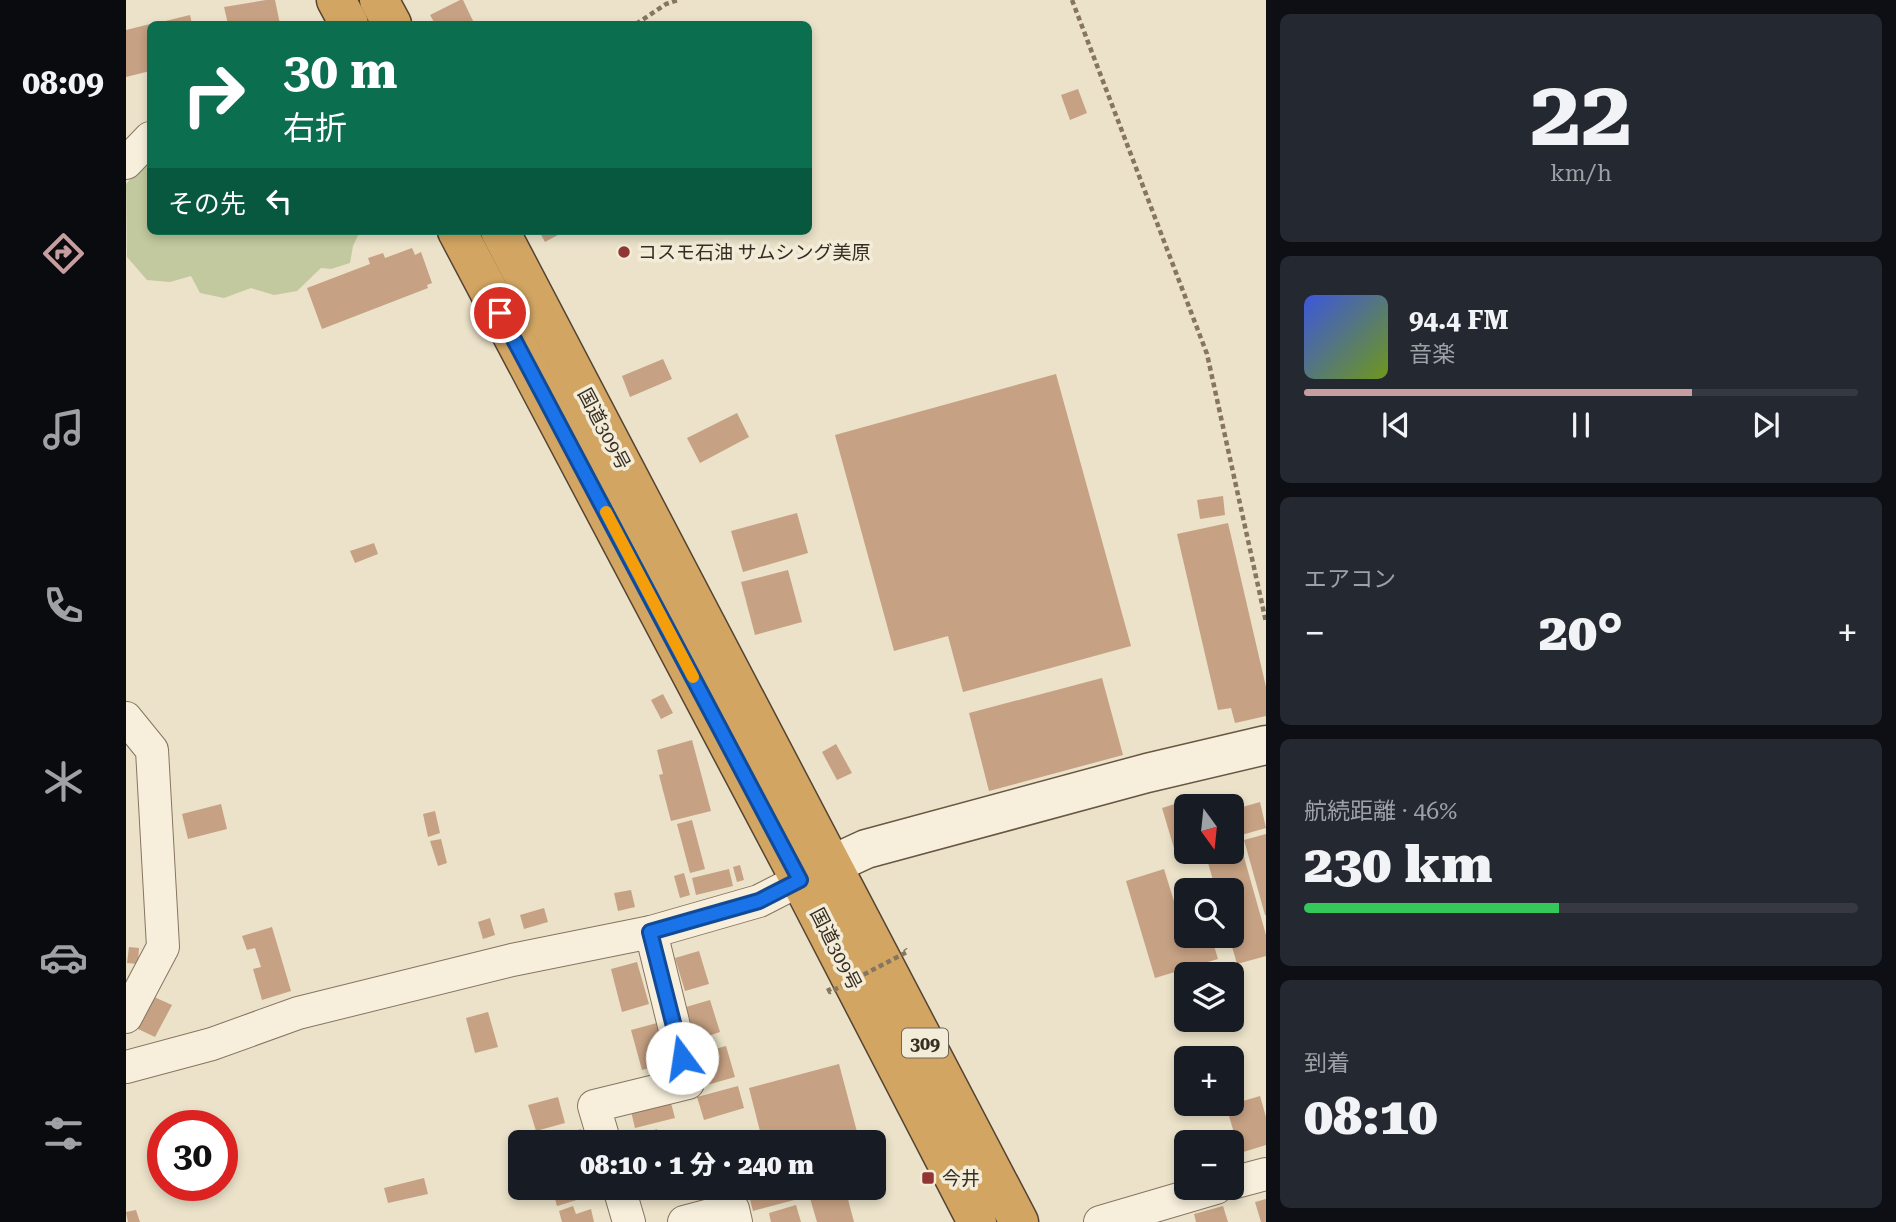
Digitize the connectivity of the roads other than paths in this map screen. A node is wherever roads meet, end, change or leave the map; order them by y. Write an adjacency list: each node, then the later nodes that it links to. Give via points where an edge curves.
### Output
1 (336, 0): 3 (highway)
2 (379, 0): 4 (highway)
3 (346, 21)
4 (390, 21)
5 (147, 141): 6 (street)
6 (126, 163)
7 (459, 235): 11 (highway, 国道309号 / 309)
8 (502, 235): 11 (highway, 国道309号 / 309)
9 (126, 718): 13 (street, via 152,750 163,947)
10 (1266, 746): 11 (street, via 1147,773 866,849)
11 (816, 872): 12 (street, via 759,901); 23 (highway, 国道309号 / 309); 24 (highway, 国道309号 / 309)
12 (650, 932): 14 (street, via 512,960 298,1013 212,1044); 15 (street, via 688,1083 594,1106)
13 (126, 1017)
14 (126, 1067)
15 (601, 1130)
16 (1266, 1174): 17 (street)
17 (1244, 1180)
18 (623, 1200): 20 (street)
19 (1175, 1200): 25 (street)
20 (629, 1222)
21 (684, 1222): 22 (street, via 733,1209)
22 (736, 1222)
23 (977, 1222)
24 (1018, 1222)
25 (1100, 1222)

